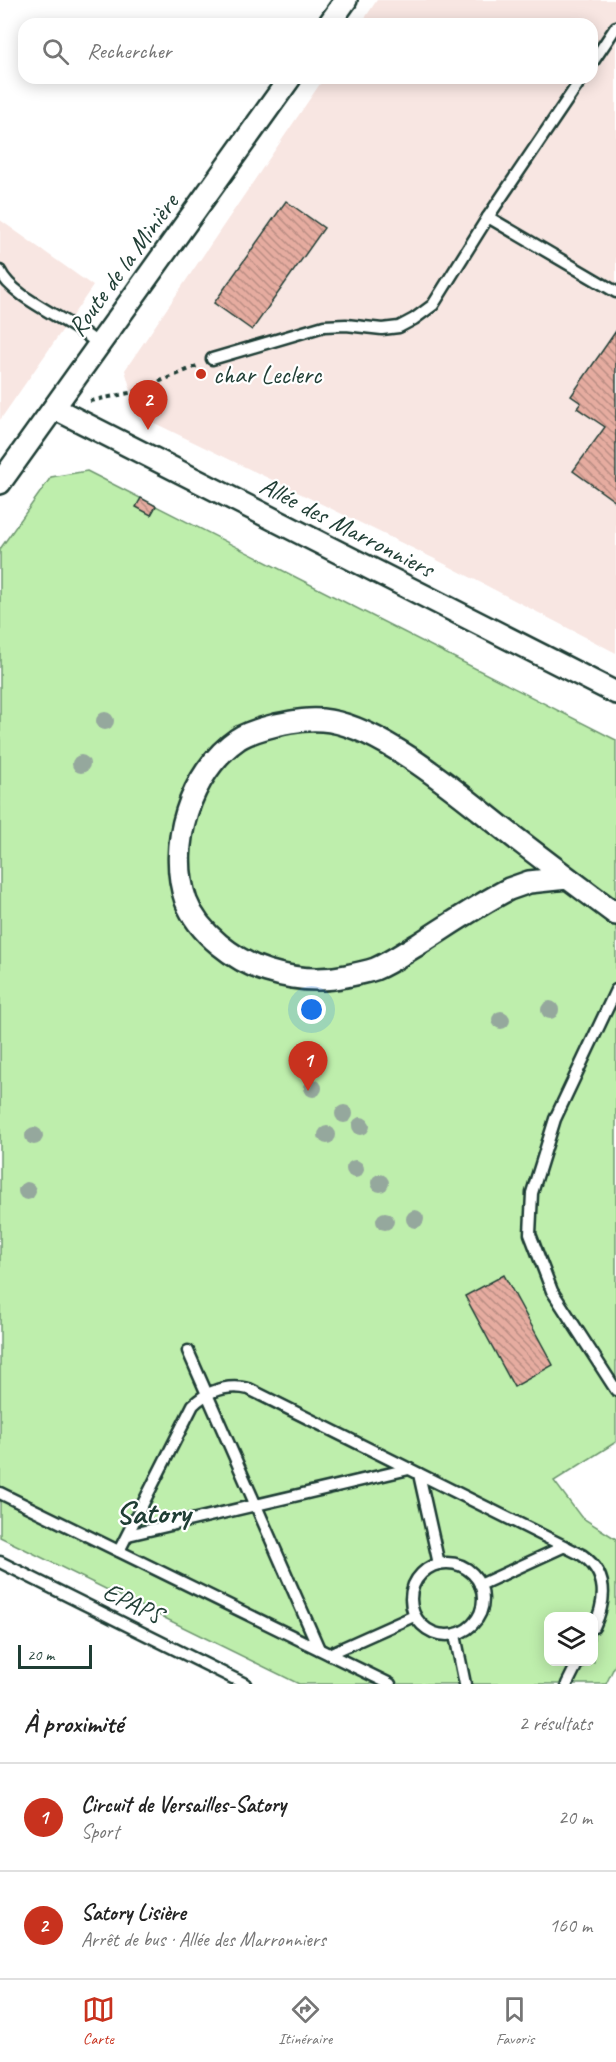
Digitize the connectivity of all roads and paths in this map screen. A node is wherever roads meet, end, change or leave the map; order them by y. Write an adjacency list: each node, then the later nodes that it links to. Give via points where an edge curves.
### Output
1 (346, 0): 2 (street)
2 (332, 18)
3 (616, 27): 4 (lane)
4 (598, 54)
5 (286, 84): 11 (street, Route de la Minière)
6 (578, 84): 7 (lane)
7 (488, 217): 10 (lane); 12 (lane, via 433,305 399,327 324,326)
8 (0, 271): 9 (lane)
9 (5, 286): 11 (lane, via 87,333)
10 (616, 292)
11 (99, 345): 13 (street, Route de la Minière)
12 (212, 359): 13 (path, via 134,392)
13 (54, 408): 14 (street, Route de la Minière); 15 (street, Allée des Marronniers)
14 (0, 483)
15 (616, 693)
16 (567, 878): 16 (street, via 442,781 385,743 359,730 314,719 264,728 228,748 197,787 182,824 179,851 186,902 222,948 253,966 284,976 317,980 377,968 509,888); 17 (street)
17 (616, 914)
18 (616, 990): 20 (lane, via 555,1119 532,1193 530,1234 552,1291)
19 (188, 1351): 21 (lane)
20 (616, 1390)
21 (207, 1394): 22 (lane, via 221,1388 249,1389); 24 (lane); 25 (lane, via 193,1405)
22 (414, 1472): 24 (lane); 26 (lane); 29 (lane)
23 (0, 1493): 27 (lane)
24 (255, 1505): 25 (lane); 34 (lane)
25 (128, 1535): 27 (lane)
26 (565, 1546): 30 (lane); 32 (lane, via 590,1561 600,1578 603,1604)
27 (119, 1551): 34 (lane)
28 (0, 1562): 36 (lane, EPAPS)
29 (439, 1564): 30 (lane, via 459,1565 469,1570); 31 (lane, via 424,1570 416,1580 410,1604)
30 (480, 1584): 33 (lane, via 481,1613 475,1623)
31 (414, 1616): 33 (lane, via 432,1633); 34 (lane)
32 (598, 1617)
33 (455, 1635): 38 (lane)
34 (324, 1652): 37 (lane)
35 (576, 1666): 39 (lane)
36 (245, 1684)
37 (390, 1684)
38 (465, 1684)
39 (567, 1684)

